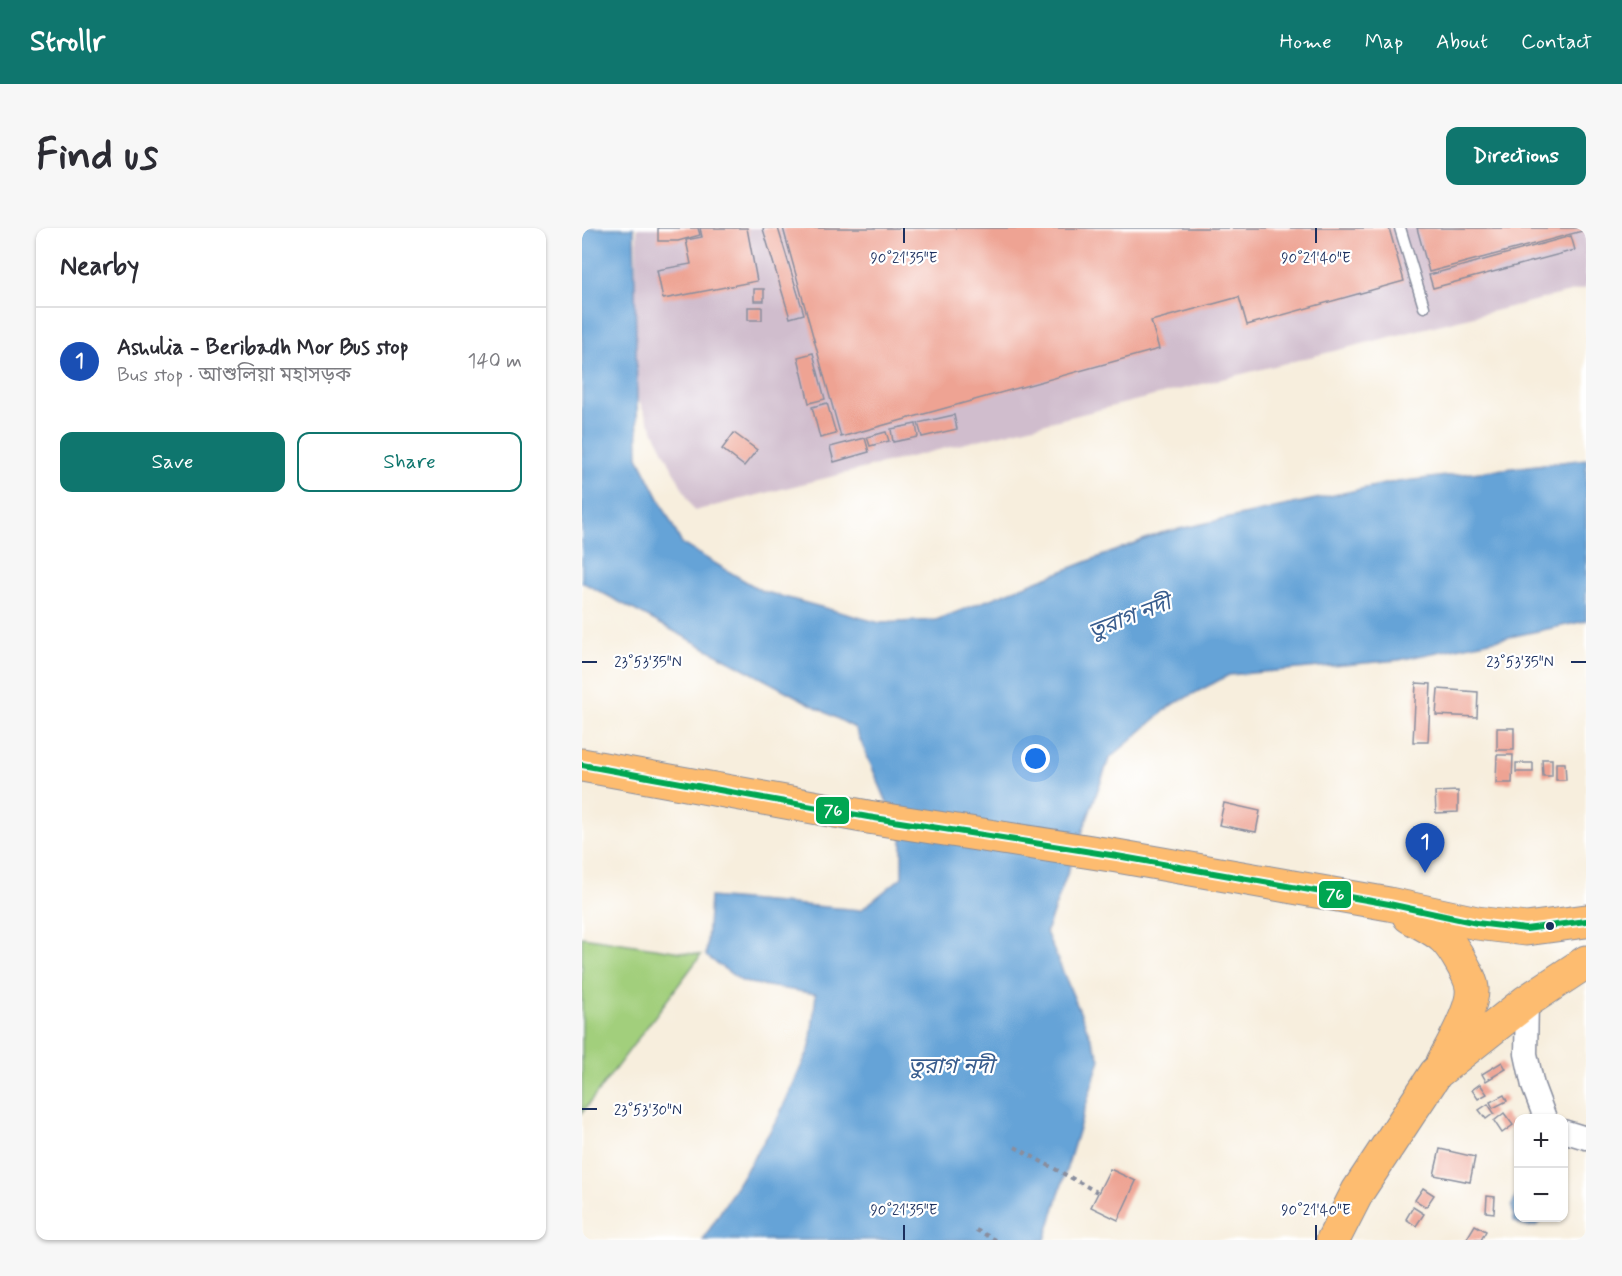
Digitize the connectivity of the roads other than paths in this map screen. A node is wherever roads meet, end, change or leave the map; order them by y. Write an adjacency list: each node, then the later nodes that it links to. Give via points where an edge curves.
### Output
1 (1400, 228): 2 (lane)
2 (1424, 307)
3 (582, 765): 4 (highway)
4 (1389, 904): 5 (highway, via 1526,929); 8 (highway, via 1444,938 1460,958 1473,988 1456,1039)
5 (1586, 921)
6 (1586, 962): 7 (highway)
7 (1527, 1001): 8 (highway); 9 (street, via 1526,1054)
8 (1436, 1073): 12 (highway, via 1358,1191)
9 (1543, 1114)
10 (1568, 1133): 11 (street)
11 (1586, 1138)
12 (1333, 1240)

